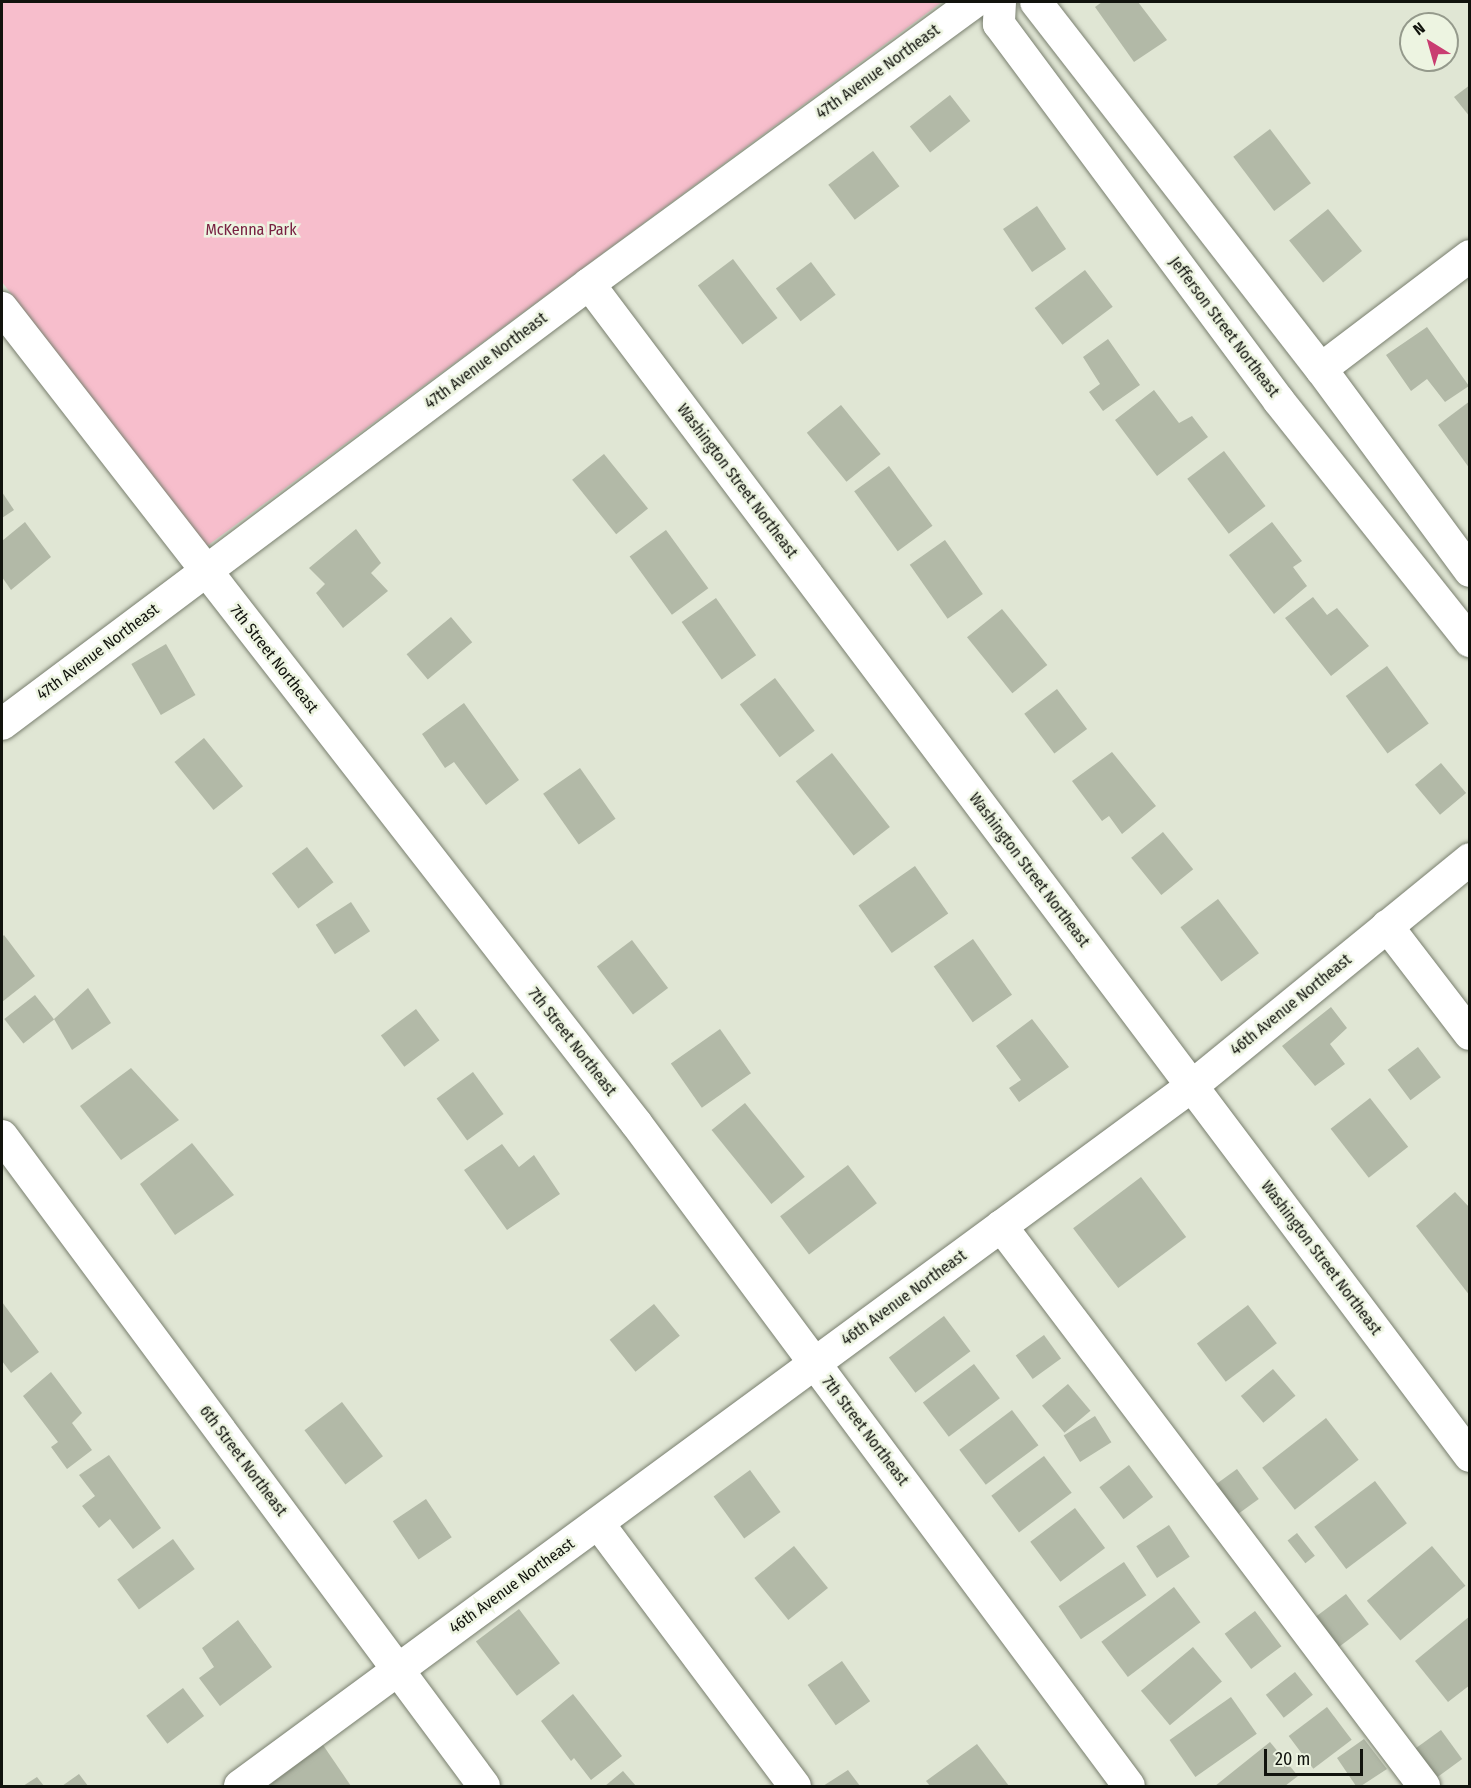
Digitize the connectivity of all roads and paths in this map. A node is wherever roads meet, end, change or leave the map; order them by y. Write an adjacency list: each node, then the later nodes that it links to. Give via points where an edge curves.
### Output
1 (975, 2): 5 (street, 47th Avenue Northeast)
2 (1000, 2): 10 (street, Jefferson Street Northeast, via 999,24 1279,401)
3 (1036, 2): 7 (street)
4 (1470, 256): 7 (street)
5 (589, 284): 8 (street, 47th Avenue Northeast); 15 (street, Washington Street Northeast)
6 (2, 308): 8 (street, 7th Street Northeast)
7 (1321, 369): 9 (street)
8 (206, 571): 11 (street, 47th Avenue Northeast); 18 (street, 7th Street Northeast, via 636,1123)
9 (1470, 571)
10 (1470, 641)
11 (2, 724)
12 (1470, 859): 13 (street, 46th Avenue Northeast)
13 (1387, 926): 14 (street); 15 (street, 46th Avenue Northeast)
14 (1470, 1034)
15 (1192, 1086): 17 (street, 46th Avenue Northeast); 19 (street, Washington Street Northeast)
16 (2, 1136): 21 (street, 6th Street Northeast)
17 (1001, 1226): 18 (street, 46th Avenue Northeast); 26 (street)
18 (815, 1364): 20 (street, 46th Avenue Northeast); 25 (street, 7th Street Northeast)
19 (1470, 1456)
20 (598, 1523): 21 (street, 46th Avenue Northeast); 24 (street)
21 (399, 1670): 22 (street, 46th Avenue Northeast); 23 (street, 6th Street Northeast)
22 (240, 1786)
23 (484, 1786)
24 (795, 1786)
25 (1130, 1786)
26 (1424, 1786)

